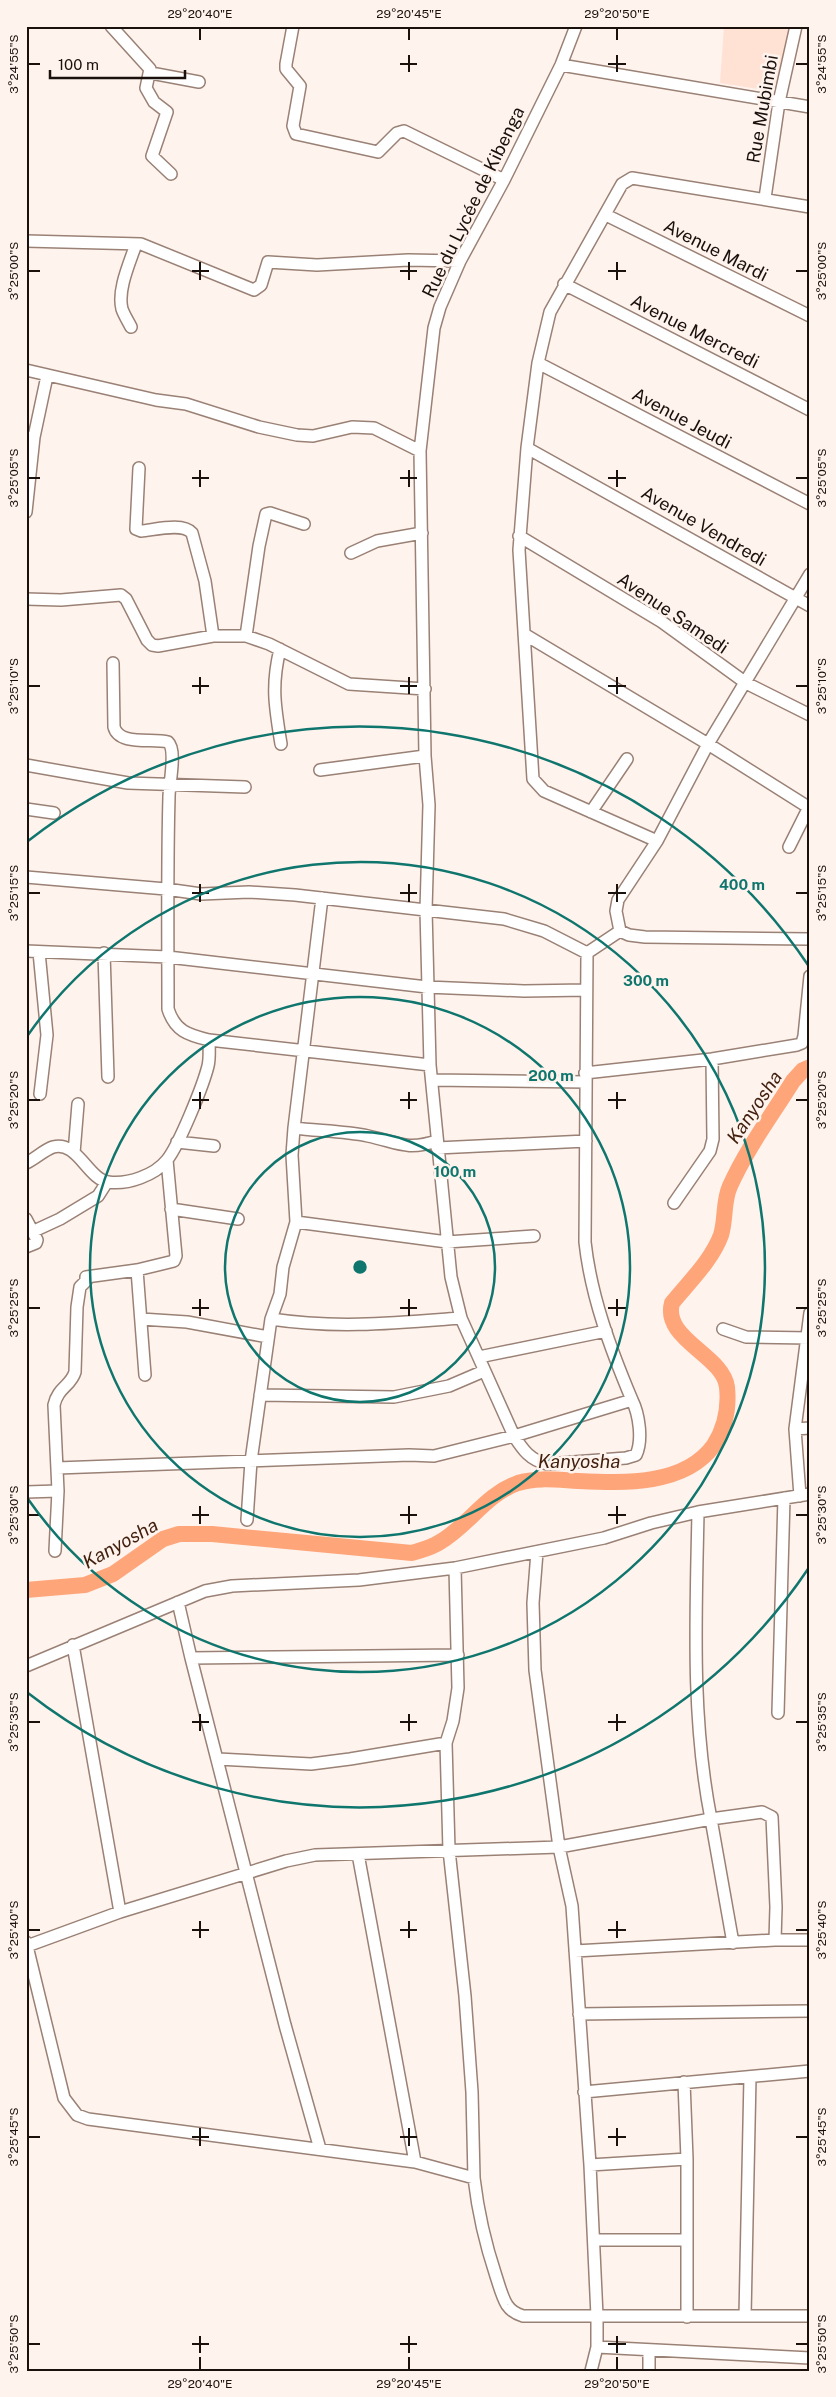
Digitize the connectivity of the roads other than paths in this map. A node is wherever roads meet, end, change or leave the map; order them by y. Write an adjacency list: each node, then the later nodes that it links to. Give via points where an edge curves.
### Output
1 (111, 26): 6 (street)
2 (293, 26): 11 (street, via 286,69 300,86 293,126 296,134 378,152 402,131)
3 (576, 26): 5 (street, Rue du Lycée de Kibenga)
4 (796, 26): 8 (street, Rue Mubimbi)
5 (561, 65): 8 (street); 11 (street, Rue du Lycée de Kibenga)
6 (151, 73): 7 (street); 10 (street, via 146,88 154,102 168,112 152,156)
7 (199, 82)
8 (779, 102): 9 (street); 12 (street, Rue Mubimbi)
9 (810, 107)
10 (171, 174)
11 (504, 180): 17 (street, Rue du Lycée de Kibenga)
12 (765, 198): 13 (street); 14 (street, via 632,178 622,184)
13 (810, 207)
14 (606, 214): 18 (street); 19 (street, Avenue Mardi)
15 (26, 241): 16 (street)
16 (136, 244): 17 (street, via 254,290 261,285 268,262 317,265); 20 (street, via 122,301 122,310)
17 (460, 261): 27 (street, Rue du Lycée de Kibenga, via 434,328)
18 (564, 284): 21 (street, via 546,325); 24 (street, Avenue Mercredi)
19 (810, 316)
20 (131, 327)
21 (538, 362): 26 (street); 29 (street, Avenue Jeudi)
22 (26, 370): 23 (street)
23 (47, 376): 25 (street); 27 (street, via 186,404 259,427 297,435 313,436 352,427 374,428)
24 (810, 410)
25 (30, 437): 30 (street)
26 (527, 448): 33 (street); 37 (street, Avenue Vendredi)
27 (420, 451): 32 (street, Rue du Lycée de Kibenga)
28 (139, 468): 40 (street, via 136,529 141,532 182,528 192,533 205,581)
29 (810, 504)
30 (26, 512)
31 (304, 524): 41 (street, via 266,514)
32 (422, 533): 34 (street, via 377,541); 45 (street, Rue du Lycée de Kibenga)
33 (519, 536): 39 (street); 44 (street, Avenue Samedi, via 662,622)
34 (351, 553)
35 (810, 574): 37 (street)
36 (26, 599): 40 (street, via 121,595 152,645)
37 (795, 599): 38 (street, Avenue Vendredi); 44 (street)
38 (810, 606)
39 (524, 634): 48 (street); 57 (street, via 533,779 544,790)
40 (213, 636): 41 (street)
41 (246, 636): 42 (street)
42 (280, 649): 45 (street, via 349,684); 47 (street, via 274,697)
43 (113, 664): 53 (street, via 114,727 117,734 123,738 170,743 173,752)
44 (746, 683): 46 (street, Avenue Samedi); 48 (street)
45 (425, 689): 49 (street, Rue du Lycée de Kibenga)
46 (810, 715)
47 (281, 744)
48 (708, 744): 55 (street); 59 (street)
49 (425, 756): 52 (street); 64 (street, Rue du Lycée de Kibenga, via 429,805)
50 (627, 759): 57 (street)
51 (26, 766): 53 (street, via 121,782)
52 (320, 770)
53 (169, 785): 54 (street); 62 (street)
54 (245, 787)
55 (809, 806): 60 (street)
56 (26, 809): 58 (street)
57 (591, 812): 59 (street)
58 (54, 813)
59 (657, 841): 65 (street, via 618,900 616,911)
60 (789, 847)
61 (26, 876): 62 (street)
62 (166, 889): 63 (street, via 187,893 271,893); 71 (street)
63 (322, 898): 64 (street); 72 (street)
64 (426, 910): 70 (street, via 504,919 544,931); 74 (street, Rue du Lycée de Kibenga)
65 (620, 931): 66 (street, via 645,937); 70 (street)
66 (810, 939)
67 (26, 952): 68 (street)
68 (39, 952): 69 (street); 83 (street, via 46,1036)
69 (104, 953): 71 (street); 80 (street)
70 (587, 953): 75 (street)
71 (168, 957): 72 (street); 76 (street, via 171,1020 189,1036)
72 (314, 975): 74 (street); 77 (street)
73 (810, 976): 78 (street, via 802,1042)
74 (427, 987): 75 (street); 79 (street, Rue du Lycée de Kibenga)
75 (586, 990): 81 (street)
76 (209, 1040): 77 (street); 86 (street, via 206,1072)
77 (302, 1051): 79 (street); 85 (street)
78 (712, 1059): 81 (street); 94 (street, via 710,1151)
79 (430, 1065): 82 (street, Rue du Lycée de Kibenga)
80 (108, 1077)
81 (586, 1077): 82 (street); 87 (street)
82 (432, 1080): 88 (street, Rue du Lycée de Kibenga)
83 (40, 1094)
84 (78, 1104): 90 (street)
85 (294, 1128): 88 (street, via 368,1136 402,1146); 98 (street, via 292,1155)
86 (177, 1142): 89 (street); 91 (street)
87 (586, 1142): 88 (street); 109 (street, via 586,1250)
88 (437, 1145): 101 (street, Rue du Lycée de Kibenga)
89 (214, 1146)
90 (74, 1153): 92 (street, via 59,1147 52,1148); 93 (street, via 94,1174)
91 (167, 1160): 93 (street, via 154,1172 139,1178); 95 (street)
92 (26, 1163)
93 (107, 1182): 99 (street, via 98,1196)
94 (674, 1203)
95 (171, 1209): 97 (street); 103 (street, via 174,1261)
96 (26, 1219): 99 (street)
97 (238, 1219)
98 (296, 1222): 101 (street); 105 (street, via 283,1267 280,1294)
99 (34, 1231): 102 (street, via 36,1243)
100 (534, 1236): 101 (street)
101 (447, 1242): 106 (street, Rue du Lycée de Kibenga)
102 (26, 1247)
103 (137, 1270): 107 (street); 121 (street, via 86,1277 80,1287 75,1372 58,1392 54,1405)
104 (810, 1313): 111 (street)
105 (271, 1318): 106 (street, via 310,1324 352,1325); 110 (street)
106 (461, 1318): 112 (street, Rue du Lycée de Kibenga)
107 (141, 1319): 110 (street, via 187,1322); 114 (street)
108 (722, 1329): 111 (street, via 746,1338)
109 (606, 1331): 112 (street); 116 (street)
110 (268, 1337): 115 (street)
111 (807, 1338): 118 (street)
112 (479, 1357): 113 (street, Rue du Lycée de Kibenga)
113 (484, 1371): 115 (street, via 449,1386 394,1397); 119 (street, Rue du Lycée de Kibenga)
114 (145, 1374)
115 (260, 1395): 120 (street)
116 (632, 1400): 119 (street); 119 (street, Rue du Lycée de Kibenga, via 638,1411 636,1455 547,1464 535,1461 525,1453)
117 (810, 1428): 118 (street)
118 (796, 1429): 124 (street)
119 (514, 1436): 120 (street, via 434,1456)
120 (251, 1461): 121 (street); 127 (street)
121 (57, 1468): 122 (street)
122 (58, 1491): 123 (street); 128 (street)
123 (26, 1492)
124 (805, 1495): 125 (street)
125 (784, 1498): 126 (street); 136 (street)
126 (698, 1512): 129 (street, via 604,1538); 139 (street, via 698,1734)
127 (246, 1520)
128 (55, 1550)
129 (537, 1552): 130 (street); 140 (street, via 533,1603 535,1670)
130 (455, 1568): 131 (street, via 359,1580 232,1586 205,1591); 133 (street)
131 (178, 1602): 132 (street); 134 (street)
132 (73, 1646): 135 (street); 144 (street)
133 (458, 1655): 134 (street); 137 (street, via 458,1688)
134 (191, 1658): 138 (street)
135 (26, 1666)
136 (778, 1713)
137 (446, 1743): 138 (street, via 311,1764); 141 (street)
138 (218, 1759): 143 (street)
139 (711, 1819): 140 (street); 145 (street, via 762,1812 772,1817); 147 (street)
140 (559, 1847): 141 (street); 149 (street, via 572,1906)
141 (449, 1850): 142 (street); 160 (street, via 467,2025)
142 (358, 1854): 143 (street, via 315,1855); 158 (street)
143 (246, 1873): 144 (street); 156 (street)
144 (120, 1912): 148 (street)
145 (775, 1940): 146 (street); 147 (street)
146 (810, 1940)
147 (733, 1943): 149 (street)
148 (27, 1944): 156 (street, via 64,2098 77,2115)
149 (575, 1951): 151 (street)
150 (810, 2011): 151 (street)
151 (578, 2014): 155 (street)
152 (810, 2071): 153 (street)
153 (750, 2077): 154 (street); 164 (street)
154 (684, 2082): 155 (street); 157 (street)
155 (584, 2092): 159 (street)
156 (320, 2150): 158 (street)
157 (687, 2160): 159 (street); 162 (street)
158 (415, 2162): 160 (street)
159 (590, 2166): 161 (street)
160 (474, 2178): 163 (street, via 485,2243 507,2306 513,2313 523,2316)
161 (594, 2240): 162 (street); 163 (street)
162 (687, 2240): 166 (street)
163 (597, 2316): 166 (street); 167 (street)
164 (745, 2316): 165 (street); 166 (street)
165 (810, 2316)
166 (687, 2317)
167 (597, 2347): 168 (street); 170 (street)
168 (649, 2350): 169 (street); 171 (street)
169 (810, 2358)
170 (591, 2371)
171 (649, 2371)

